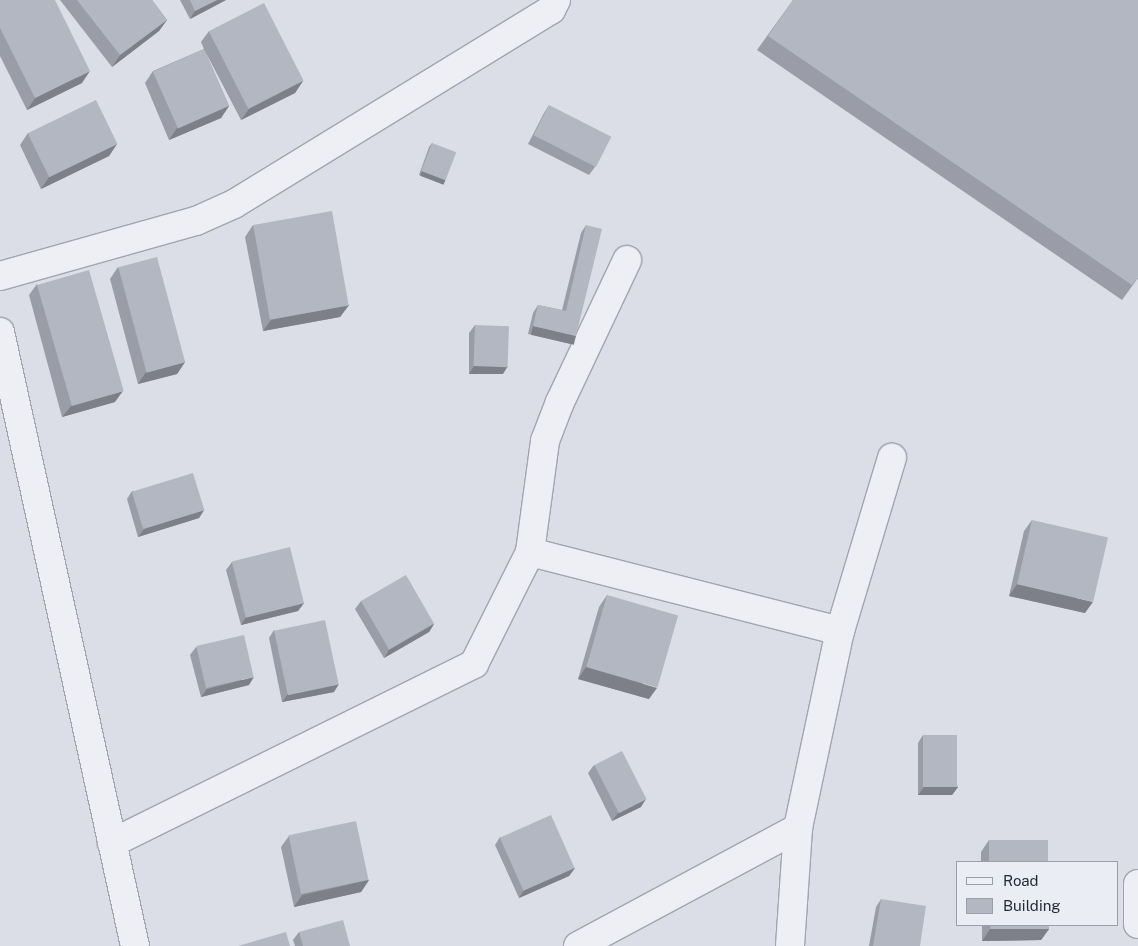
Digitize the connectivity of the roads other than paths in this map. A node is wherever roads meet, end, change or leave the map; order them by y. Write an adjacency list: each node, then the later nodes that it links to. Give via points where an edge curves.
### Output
1 (556, 0): 3 (street, via 551,10 234,204 196,221)
2 (627, 260): 6 (street, via 545,441)
3 (0, 276)
4 (0, 332): 9 (street)
5 (892, 458): 7 (street)
6 (530, 552): 7 (street); 9 (street, via 474,664)
7 (840, 631): 8 (street)
8 (798, 828): 13 (street); 14 (street)
9 (112, 843): 12 (street)
10 (1138, 884): 11 (street)
11 (1138, 924)
12 (135, 946)
13 (578, 946)
14 (790, 946)

